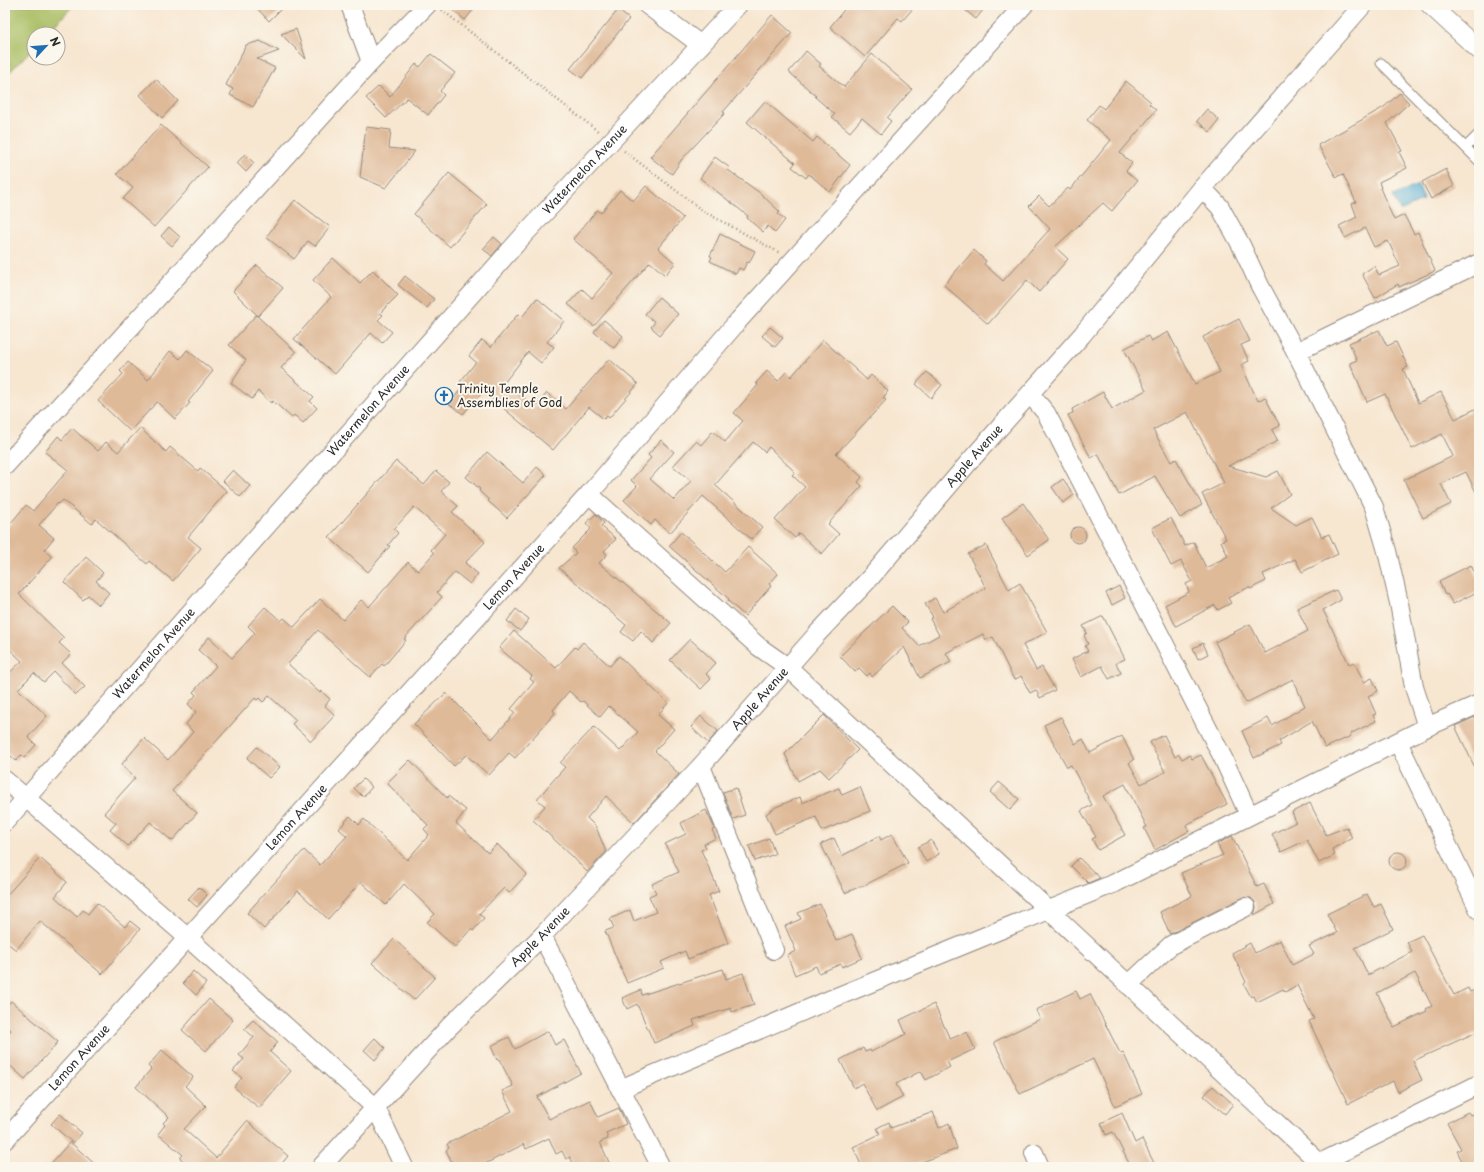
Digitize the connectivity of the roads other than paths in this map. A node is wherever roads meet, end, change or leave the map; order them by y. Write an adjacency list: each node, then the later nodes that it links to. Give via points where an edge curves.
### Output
1 (350, 5): 10 (street)
2 (427, 5): 10 (street)
3 (647, 5): 8 (street)
4 (738, 5): 8 (street, Watermelon Avenue)
5 (1024, 5): 20 (street, Lemon Avenue, via 739,320)
6 (1363, 5): 15 (street, Apple Avenue)
7 (1430, 5): 9 (street)
8 (701, 46): 27 (street, Watermelon Avenue, via 522,237)
9 (1479, 50)
10 (371, 62): 19 (street)
11 (1381, 63): 13 (lane)
12 (1479, 134): 13 (lane)
13 (1466, 148): 14 (lane)
14 (1479, 161)
15 (1202, 188): 17 (street, via 1220,207); 18 (street, Apple Avenue, via 1082,335)
16 (1479, 263): 17 (street)
17 (1296, 352): 23 (street, via 1374,507 1397,595 1414,687)
18 (1030, 394): 21 (street, Apple Avenue); 28 (street, via 1046,413 1076,469 1223,758)
19 (5, 466)
20 (589, 494): 21 (street, via 759,647); 34 (street, Lemon Avenue)
21 (788, 668): 25 (street, Apple Avenue); 31 (street)
22 (1479, 704): 23 (street)
23 (1427, 727): 24 (street)
24 (1398, 742): 28 (street); 32 (street)
25 (701, 766): 33 (street, Apple Avenue); 35 (street)
26 (5, 780): 27 (street)
27 (26, 798): 29 (street, Watermelon Avenue); 34 (street)
28 (1249, 815): 31 (street, via 1115,883)
29 (5, 822)
30 (1246, 907): 36 (street, via 1171,945)
31 (1048, 910): 36 (street); 38 (street)
32 (1479, 910)
33 (542, 936): 38 (street); 39 (street, Apple Avenue, via 449,1027)
34 (187, 937): 39 (street); 40 (street, Lemon Avenue)
35 (774, 950)
36 (1128, 985): 41 (street)
37 (1479, 1084): 41 (street)
38 (620, 1089): 44 (street)
39 (376, 1108): 42 (street, Apple Avenue); 43 (street)
40 (5, 1140)
41 (1322, 1165)
42 (321, 1167)
43 (404, 1167)
44 (661, 1167)

